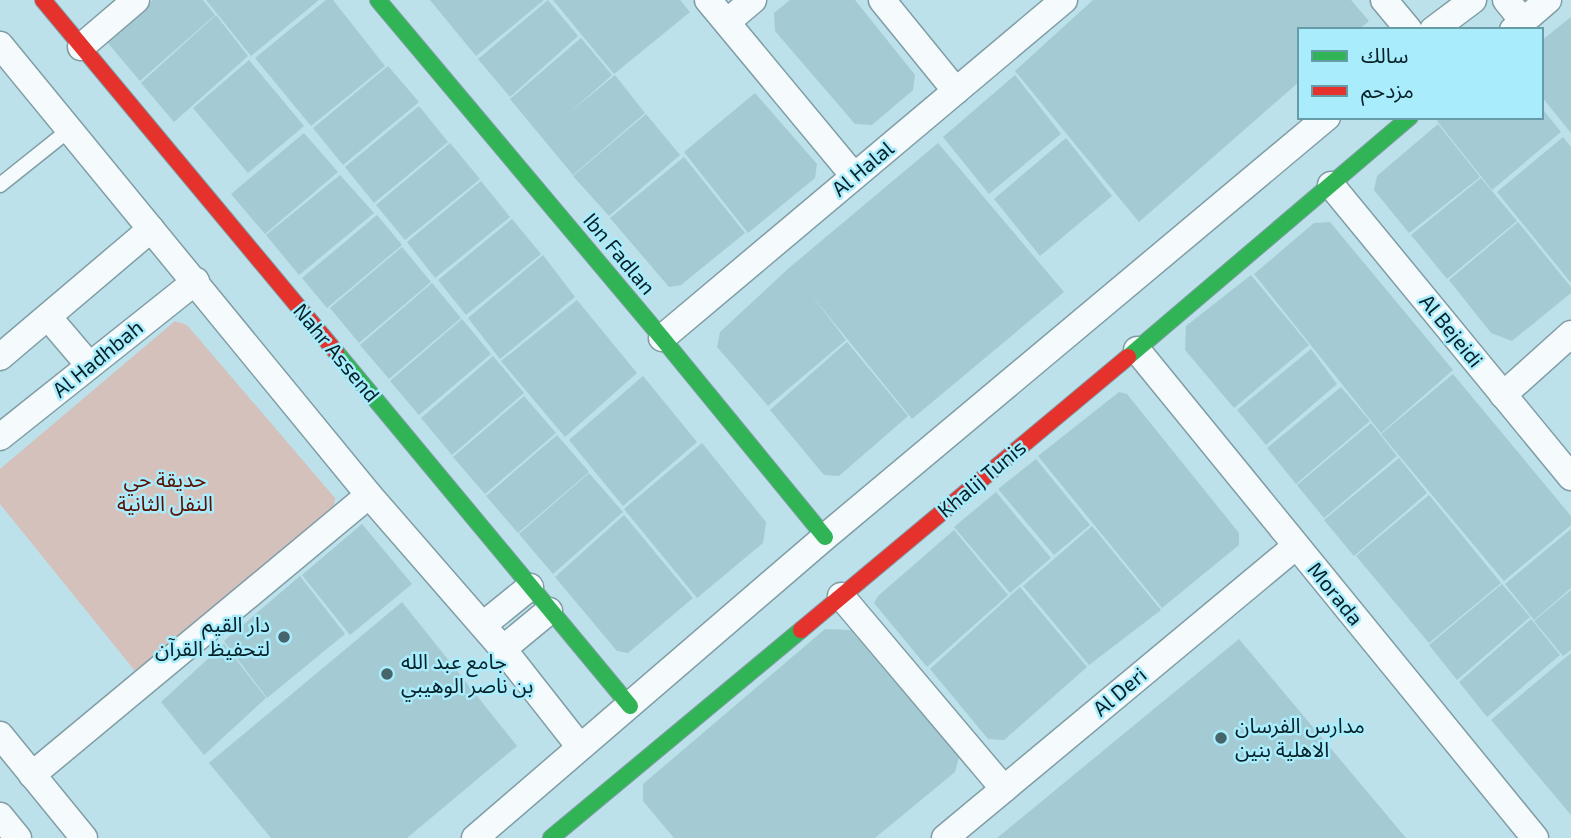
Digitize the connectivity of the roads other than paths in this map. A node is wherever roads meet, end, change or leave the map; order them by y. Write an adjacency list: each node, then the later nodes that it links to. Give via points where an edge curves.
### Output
1 (43, 0): 17 (street, Nahr Assend)
2 (136, 0): 17 (street)
3 (379, 0): 29 (street, Ibn Fadlan)
4 (708, 0): 12 (street)
5 (753, 0): 12 (street)
6 (881, 0): 18 (street)
7 (1064, 0): 18 (street, Al Halal)
8 (1384, 0): 14 (street)
9 (1473, 0): 15 (street)
10 (1506, 0): 13 (street)
11 (1548, 0): 13 (street)
12 (726, 22): 22 (street)
13 (1518, 26)
14 (1407, 28)
15 (1436, 28)
16 (0, 45): 21 (street)
17 (81, 47): 39 (street, Nahr Assend)
18 (956, 91): 22 (street, Al Halal)
19 (1325, 119): 37 (street)
20 (1408, 119): 24 (street, Khalij Tunis)
21 (69, 130): 23 (lane); 25 (street)
22 (854, 176): 29 (street, Al Halal)
23 (0, 185)
24 (1331, 185): 30 (street, Khalij Tunis); 33 (street, Al Bejeidi)
25 (151, 229): 26 (street); 27 (street)
26 (196, 281): 32 (street, Al Hadhbah); 36 (street)
27 (49, 318): 31 (street); 32 (street)
28 (1571, 334): 33 (street)
29 (662, 338): 37 (street, Ibn Fadlan)
30 (1137, 350): 38 (street, Morada); 40 (street, Khalij Tunis)
31 (0, 358)
32 (89, 365): 34 (street, Al Hadhbah)
33 (1503, 395): 35 (street, Al Bejeidi)
34 (0, 438)
35 (1571, 477)
36 (369, 495): 42 (street); 47 (street)
37 (825, 537): 44 (street)
38 (1296, 546): 48 (street, Al Deri); 55 (street, Morada)
39 (530, 587): 41 (street, Nahr Assend); 42 (street)
40 (841, 596): 48 (street); 53 (street, Khalij Tunis)
41 (549, 611): 43 (street); 44 (street, Nahr Assend)
42 (483, 625): 43 (street)
43 (503, 649): 46 (street)
44 (630, 706): 46 (street)
45 (0, 735): 47 (street)
46 (580, 747): 52 (street)
47 (32, 775): 51 (street)
48 (1003, 789): 54 (street, Al Deri)
49 (0, 816): 50 (street)
50 (18, 838)
51 (85, 838)
52 (475, 838)
53 (551, 838)
54 (945, 838)
55 (1535, 838)

